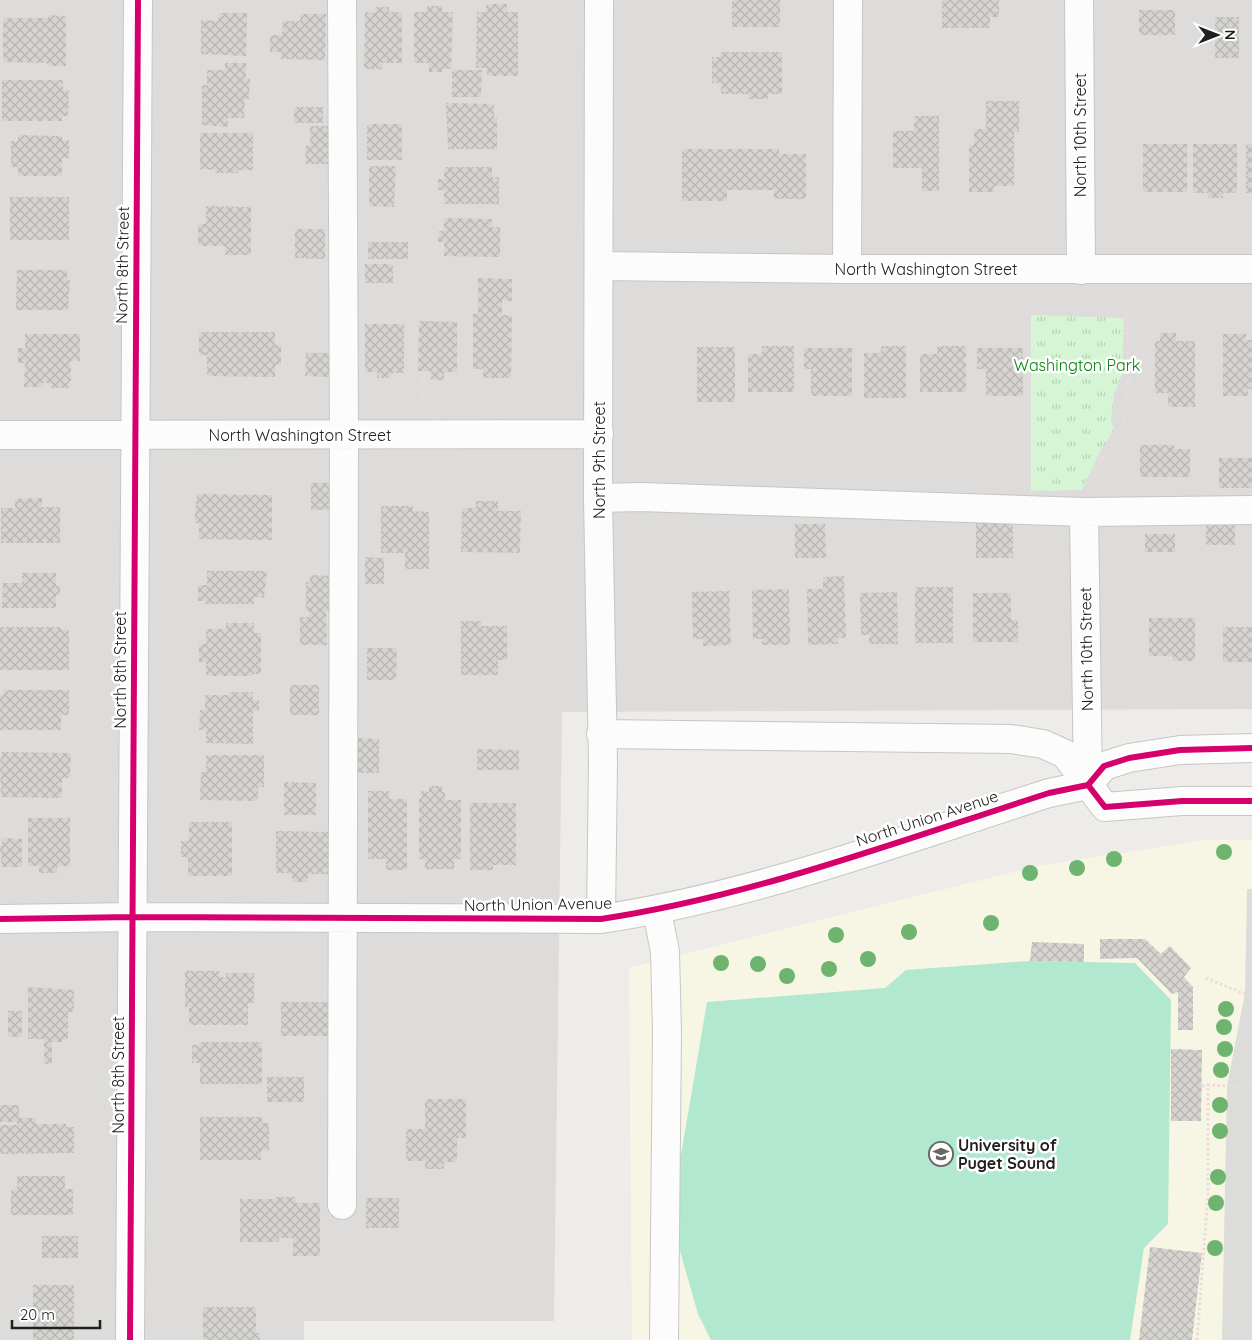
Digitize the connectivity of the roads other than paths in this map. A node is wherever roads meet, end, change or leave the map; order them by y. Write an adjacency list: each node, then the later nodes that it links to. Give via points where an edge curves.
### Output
1 (138, 0): 13 (street, North 8th Street)
2 (342, 0): 10 (street)
3 (599, 0): 6 (street, North 9th Street)
4 (848, 0): 7 (street)
5 (1079, 0): 9 (street, North 10th Street)
6 (599, 266): 7 (street, North Washington Street); 11 (street, North 9th Street)
7 (847, 269): 9 (street, North Washington Street)
8 (1252, 269): 9 (street, North Washington Street)
9 (1081, 270)
10 (344, 434): 11 (street, North Washington Street); 13 (street, North Washington Street); 24 (street)
11 (599, 434): 14 (street, North 9th Street)
12 (0, 435): 13 (street, North Washington Street)
13 (134, 435): 22 (street, North 8th Street)
14 (598, 498): 16 (street); 17 (street, North 9th Street)
15 (1252, 510): 16 (street)
16 (1084, 512): 19 (street, North 10th Street)
17 (601, 734): 19 (street, via 1011,739 1043,744 1065,754); 25 (street, North 9th Street)
18 (1252, 748): 19 (street, via 1180,750 1129,758 1104,766)
19 (1088, 785): 20 (street, via 1106,807 1182,801); 21 (street, North Union Avenue, via 1049,793 806,871)
20 (1252, 801)
21 (657, 911): 25 (street, North Union Avenue); 28 (street, via 665,952 667,1032)
22 (133, 917): 23 (street, North Union Avenue); 24 (street, North Union Avenue); 27 (street, North 8th Street)
23 (0, 919)
24 (343, 919): 25 (street, North Union Avenue); 26 (street)
25 (601, 919)
26 (342, 1205)
27 (130, 1340)
28 (664, 1340)

